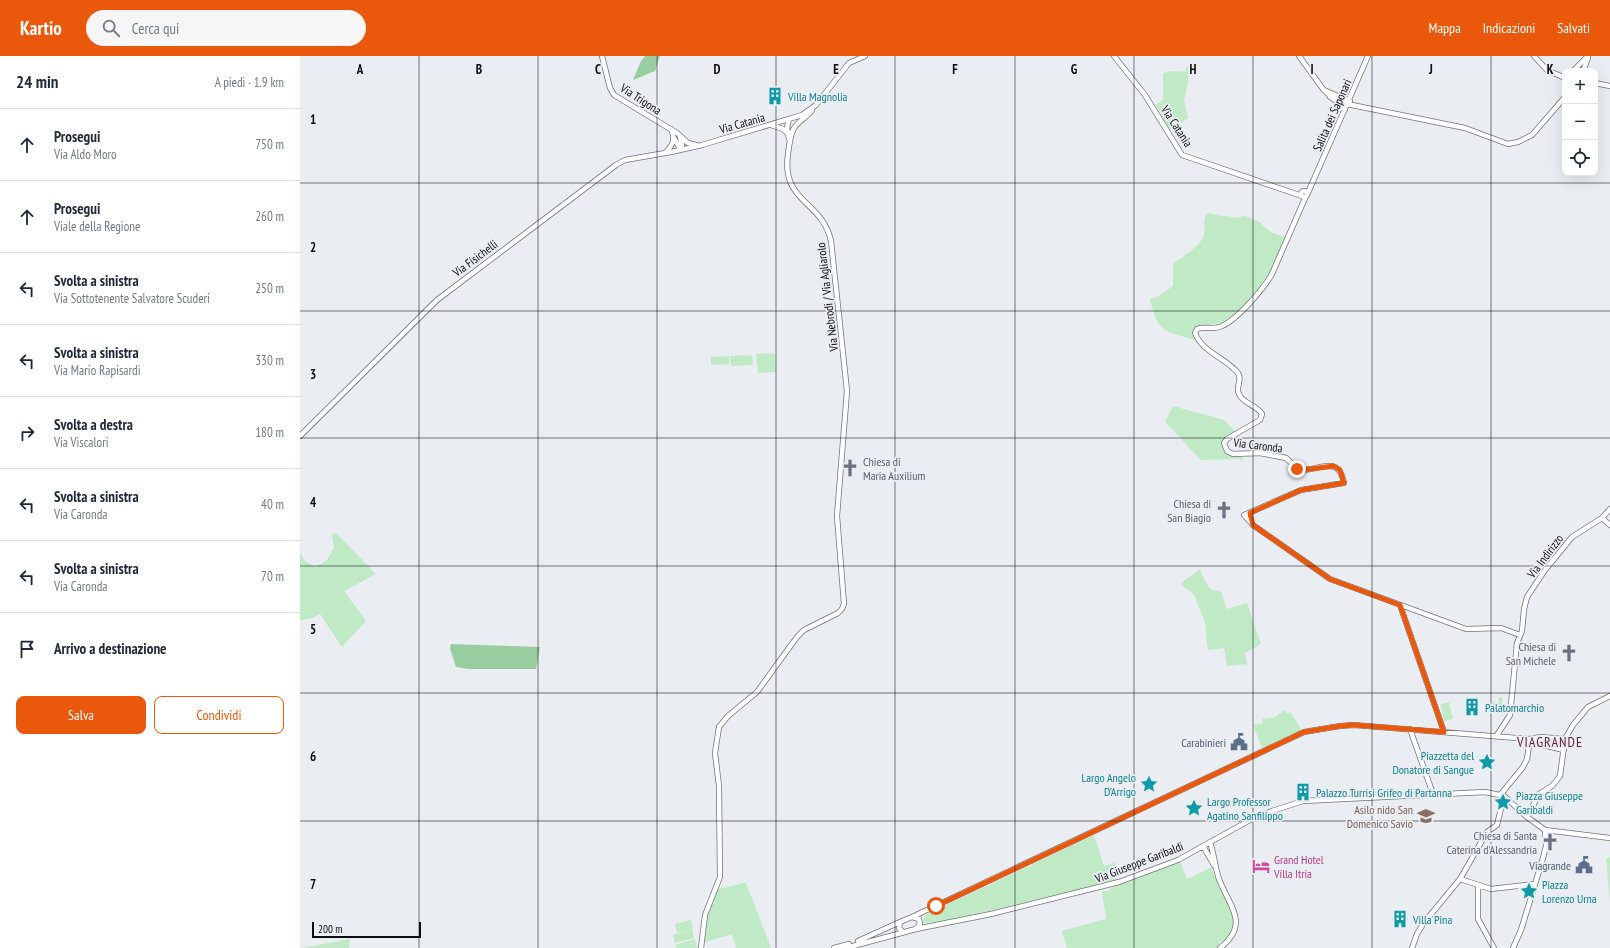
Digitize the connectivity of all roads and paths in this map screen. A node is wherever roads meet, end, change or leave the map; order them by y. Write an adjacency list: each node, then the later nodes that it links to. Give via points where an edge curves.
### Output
1 (602, 56): 23 (main road, Via Trigona, via 614,95)
2 (865, 56): 19 (main road, Via Catania, via 849,63)
3 (1114, 56): 31 (main road, Via Catania, via 1149,101 1182,155 1291,192)
4 (1300, 56): 15 (main road)
5 (1368, 56): 18 (main road, Salita dei Saponari)
6 (1534, 56): 10 (main road, via 1547,70)
7 (1588, 56): 8 (main road); 9 (main road)
8 (1576, 68)
9 (1584, 68)
10 (1554, 73): 11 (main road); 12 (main road)
11 (1562, 74)
12 (1562, 77)
13 (1598, 84): 14 (main road)
14 (1610, 86)
15 (1323, 90): 16 (main road); 18 (main road)
16 (1330, 97): 18 (main road); 20 (main road)
17 (1562, 100): 18 (main road, via 1532,135 1508,144 1465,128)
18 (1348, 102): 20 (main road, Salita dei Saponari)
19 (812, 110): 21 (main road, Via Catania); 24 (main road)
20 (1345, 110): 31 (main road, Salita dei Saponari, via 1313,182)
21 (789, 119): 22 (main road, Via Catania); 24 (main road)
22 (771, 125): 24 (main road); 27 (main road, Via Catania)
23 (671, 129): 25 (main road, Via Trigona); 26 (main road)
24 (791, 132): 65 (main road, Via Nebrodi / Via Agliarolo, via 786,170 790,185 823,221 830,235 846,383 846,421 837,516 844,597 842,610 804,630 797,637 757,692 723,721 716,737 720,869 717,888 705,914)
25 (679, 135): 27 (main road, Via Trigona, via 688,143); 29 (main road)
26 (674, 138): 29 (main road); 30 (main road, via 671,147)
27 (702, 145): 28 (main road, Via Catania)
28 (694, 147): 29 (main road, Via Fisichelli)
29 (681, 150): 30 (main road, Via Fisichelli)
30 (664, 153): 32 (main road, Via Fisichelli, via 625,160 616,165 437,300)
31 (1304, 194): 34 (main road, Via Caronda, via 1303,205 1267,282 1223,326 1197,328 1196,335 1207,350 1237,372 1240,378 1240,396 1258,408 1262,414 1260,420 1227,439 1224,444 1227,451 1233,454 1260,453 1286,458 1297,469 1302,470 1334,466 1340,470 1344,483 1301,490)
32 (300, 436)
33 (1610, 509): 35 (main road, Via Indirizzo)
34 (1250, 513): 36 (main road); 36 (main road, via 1244,515)
35 (1602, 518): 37 (main road); 39 (main road, Via Indirizzo, via 1572,537 1544,570 1525,603)
36 (1253, 525): 38 (main road, via 1330,579)
37 (1610, 525)
38 (1400, 605): 39 (main road, via 1466,629 1501,628); 42 (main road)
39 (1519, 635): 43 (main road, Via Indirizzo, via 1510,715)
40 (1610, 696): 45 (main road, via 1588,707)
41 (1410, 729): 42 (main road); 47 (main road); 58 (main road, via 1340,726 1304,732)
42 (1444, 732): 43 (main road)
43 (1497, 735): 44 (main road)
44 (1530, 739): 45 (main road); 46 (main road, via 1538,744); 48 (main road, via 1527,759)
45 (1565, 739): 46 (main road)
46 (1564, 751): 49 (main road, via 1560,776 1552,786 1539,794)
47 (1433, 794): 48 (main road, Via Giuseppe Garibaldi, via 1485,792); 52 (main road, Via Giuseppe Garibaldi, via 1303,801 1272,811)
48 (1503, 795): 49 (main road); 55 (main road, via 1497,825 1487,832)
49 (1527, 817): 50 (main road)
50 (1545, 830): 51 (main road); 56 (main road, via 1546,846)
51 (1610, 838)
52 (1210, 842): 53 (main road, Via Giuseppe Garibaldi); 54 (main road)
53 (1203, 846): 54 (main road); 62 (main road, Via Giuseppe Garibaldi, via 1178,860 1103,888)
54 (1216, 869): 68 (main road, via 1236,918 1232,936)
55 (1460, 879): 57 (main road); 69 (main road, via 1423,924)
56 (1535, 884): 57 (main road, via 1495,889); 71 (main road)
57 (1478, 885): 70 (main road, via 1478,919)
58 (936, 906): 59 (main road); 60 (main road, via 923,914)
59 (912, 917): 60 (main road, via 917,917); 61 (main road)
60 (920, 921): 62 (main road, via 925,924); 63 (main road)
61 (900, 922): 64 (main road, via 898,926); 66 (main road, via 862,940)
62 (940, 923): 63 (main road)
63 (916, 929): 64 (main road)
64 (902, 932): 67 (main road)
65 (701, 948)
66 (834, 948)
67 (846, 948)
68 (1220, 948)
69 (1412, 948)
70 (1494, 948)
71 (1513, 948)

